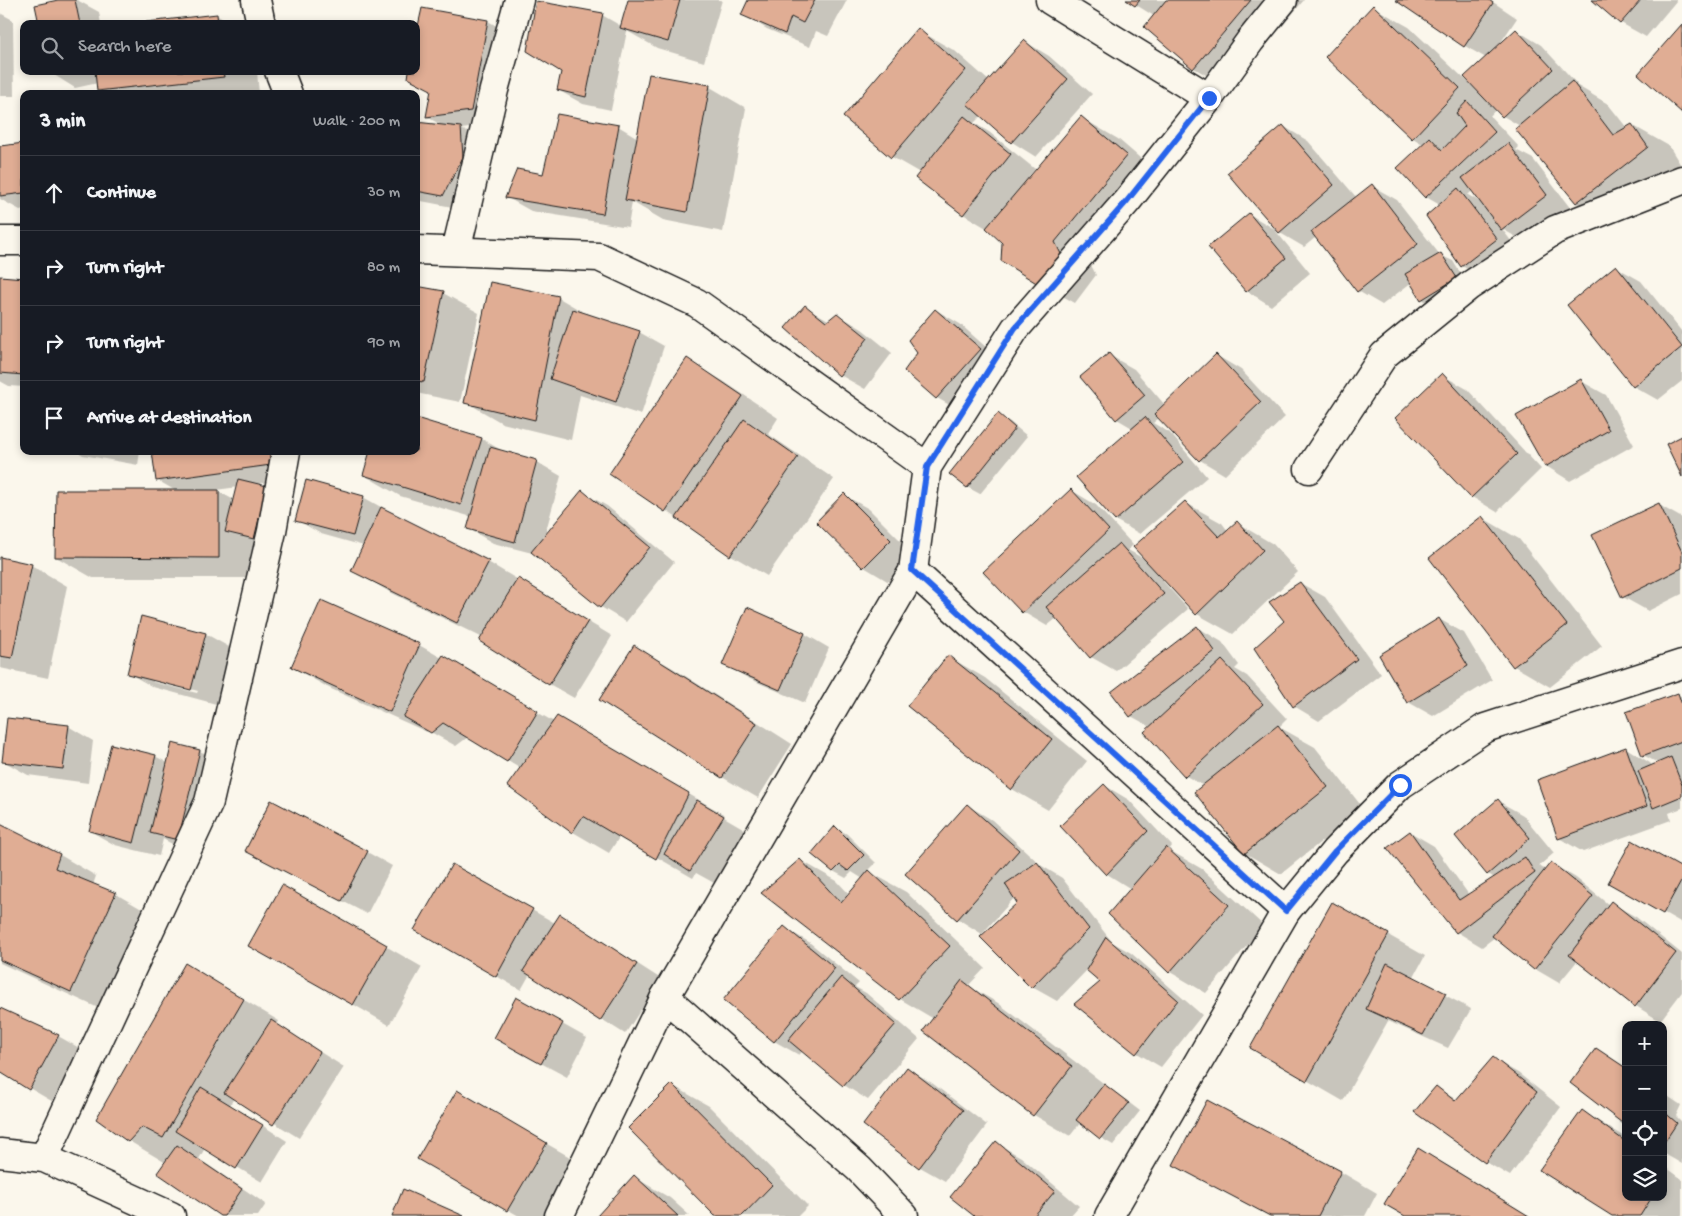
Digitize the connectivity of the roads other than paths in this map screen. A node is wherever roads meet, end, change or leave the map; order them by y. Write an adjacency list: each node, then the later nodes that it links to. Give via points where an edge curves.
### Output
1 (256, 0): 5 (street)
2 (519, 0): 13 (street)
3 (1050, 0): 8 (street)
4 (1283, 0): 8 (street)
5 (260, 20)
6 (281, 75): 7 (street)
7 (286, 90)
8 (1209, 98): 15 (street, via 1127,201 1015,328)
9 (1682, 180): 16 (street, via 1555,230 1469,286 1384,355)
10 (0, 241): 11 (street)
11 (20, 241)
12 (420, 250): 13 (street)
13 (456, 251): 15 (street, via 599,258 697,303)
14 (285, 455): 22 (street, via 272,531 208,802)
15 (927, 467): 17 (street)
16 (1309, 469)
17 (912, 570): 19 (street); 20 (street)
18 (1682, 664): 19 (street, via 1485,728 1400,785 1335,851)
19 (1286, 911): 26 (street)
20 (665, 997): 24 (street); 25 (street, via 858,1169)
21 (0, 1154): 22 (street)
22 (44, 1158): 23 (street)
23 (171, 1216)
24 (559, 1216)
25 (904, 1216)
26 (1109, 1216)

